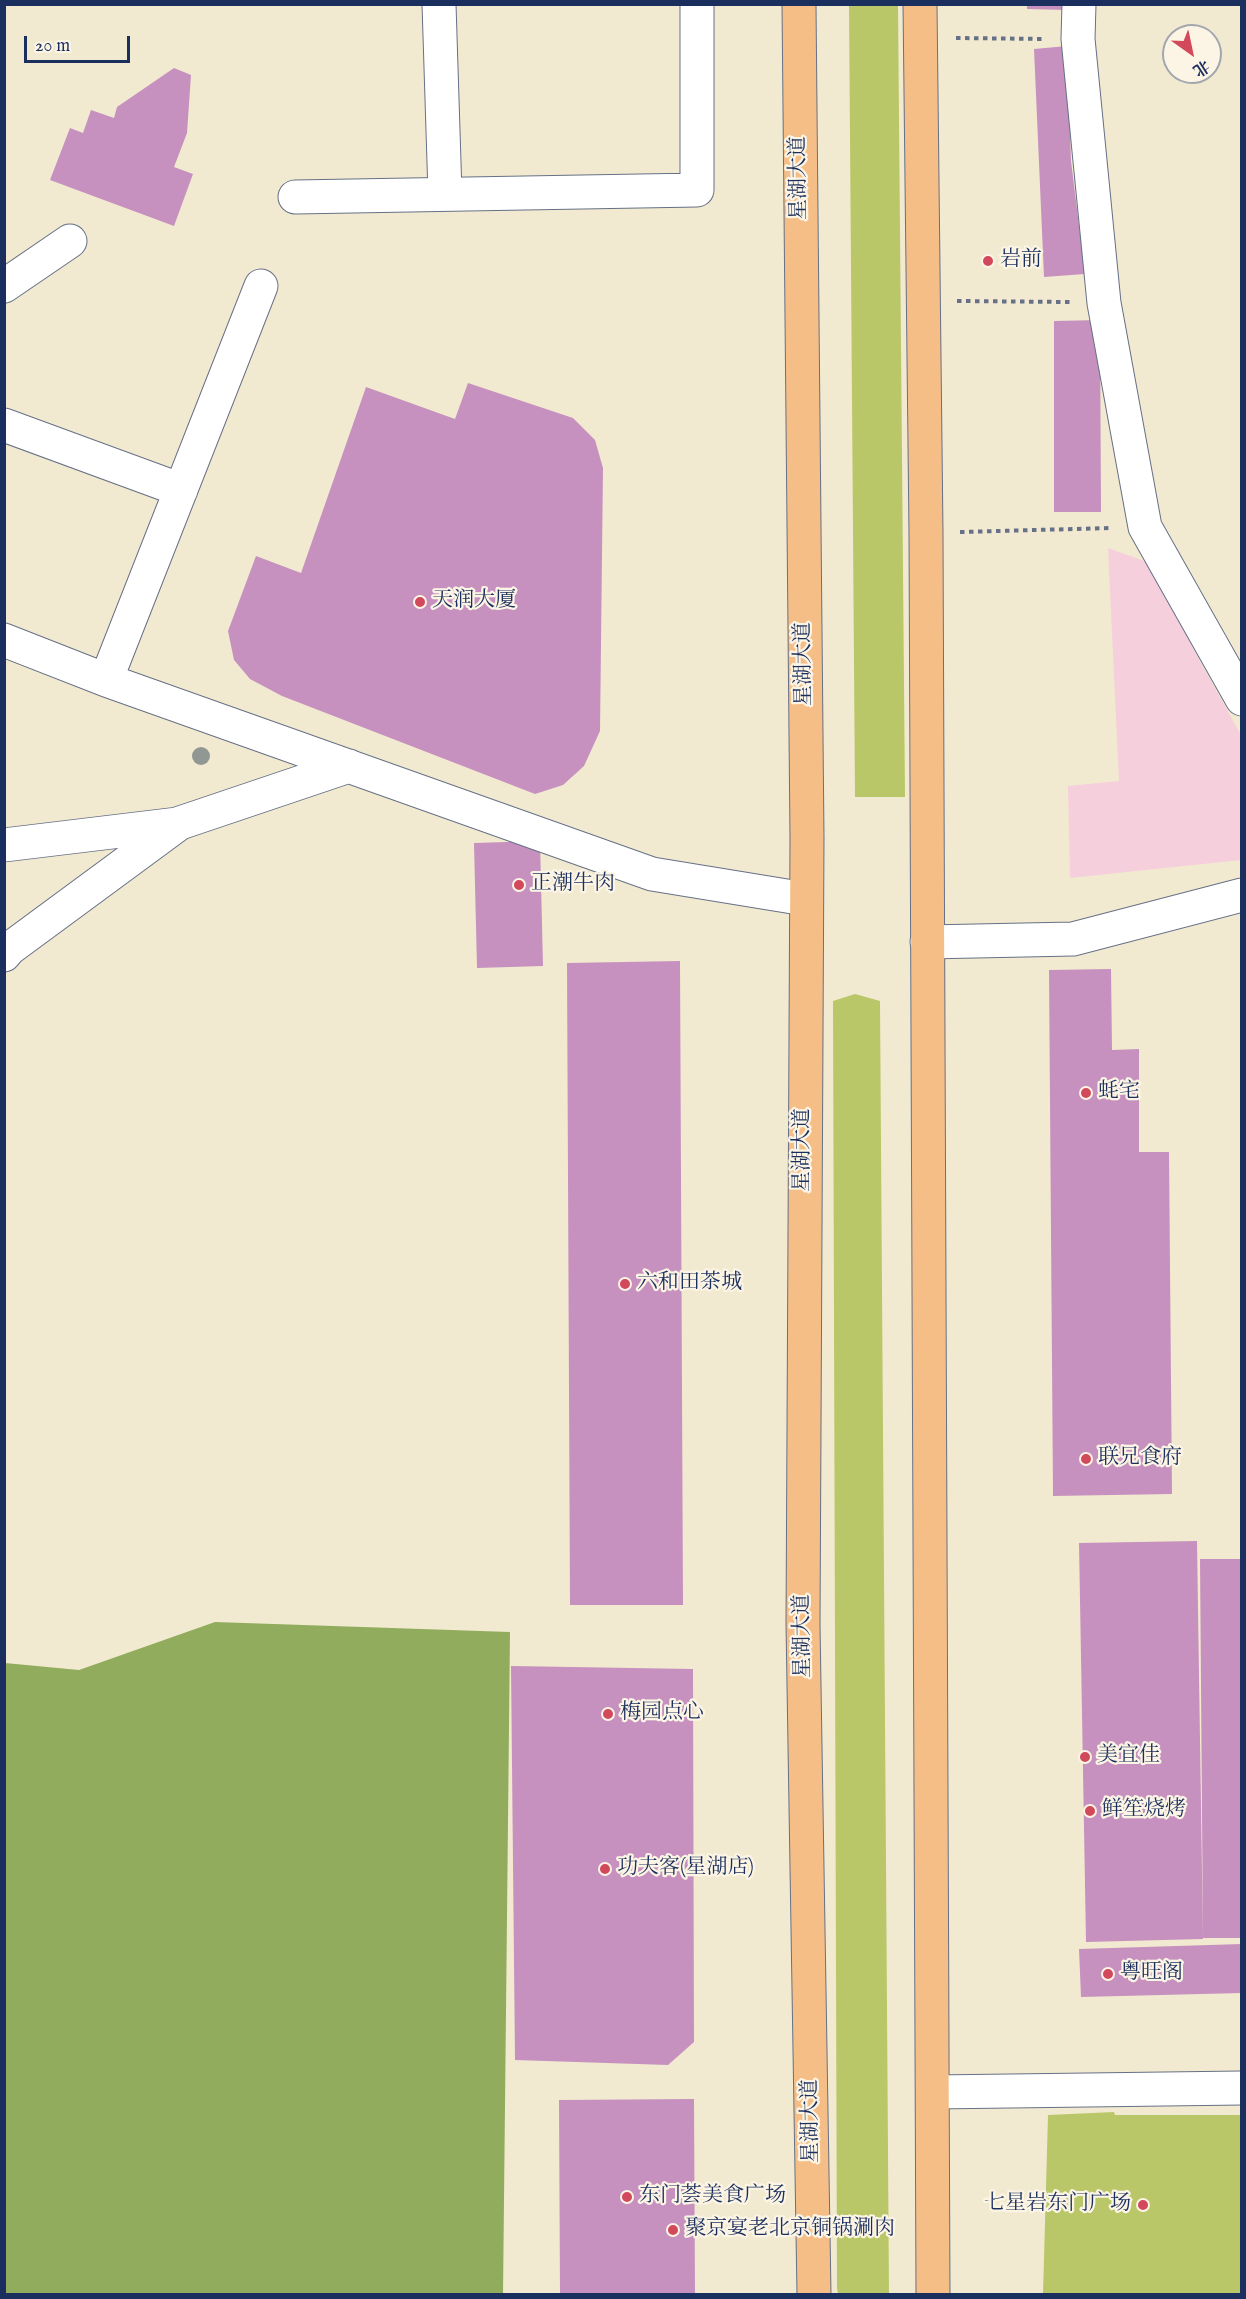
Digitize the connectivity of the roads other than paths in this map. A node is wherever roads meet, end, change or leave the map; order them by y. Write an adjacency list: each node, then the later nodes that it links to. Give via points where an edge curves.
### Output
1 (439, 4): 6 (street)
2 (697, 4): 6 (street, via 697,190)
3 (799, 4): 20 (main road, 星湖大道)
4 (920, 4): 21 (main road)
5 (1079, 4): 15 (street, via 1078,39 1104,303 1145,527)
6 (445, 194): 7 (street)
7 (295, 197)
8 (69, 241): 9 (street)
9 (4, 286)
10 (261, 286): 12 (street)
11 (4, 425): 12 (street)
12 (182, 490): 14 (street)
13 (4, 640): 14 (street)
14 (106, 680): 16 (street)
15 (1242, 699)
16 (349, 766): 17 (street); 20 (street, via 652,873)
17 (180, 824): 18 (street); 22 (street)
18 (4, 845)
19 (1242, 895): 21 (street, via 1073,939)
20 (805, 899): 25 (main road, 星湖大道, via 803,1624)
21 (927, 942): 24 (main road)
22 (4, 955)
23 (1242, 2088): 24 (street)
24 (933, 2092): 26 (main road)
25 (814, 2295)
26 (933, 2295)

